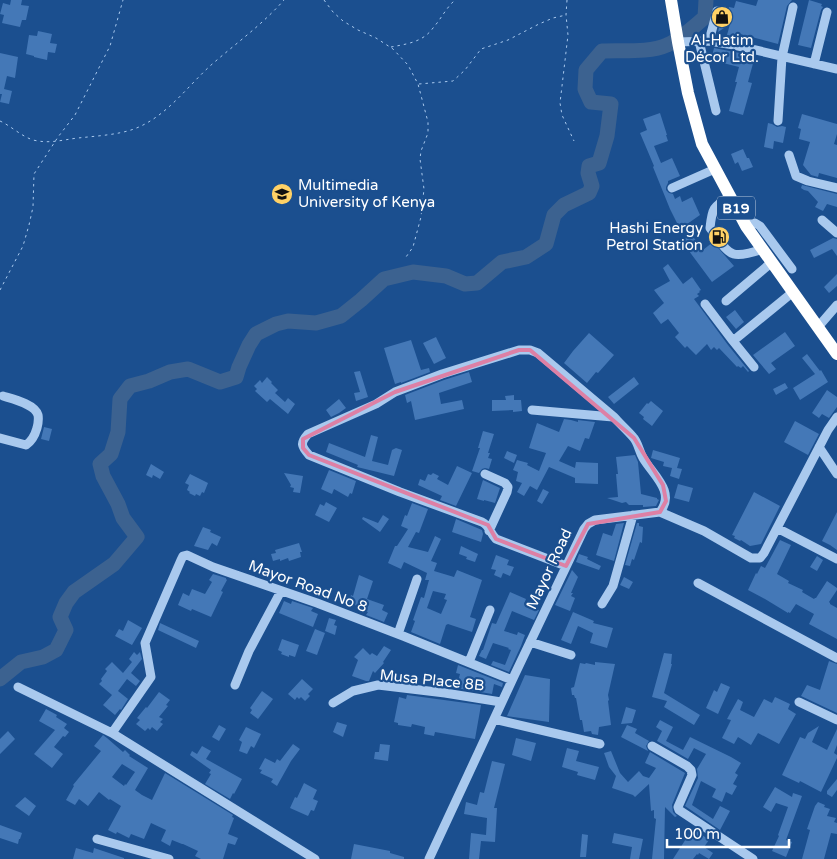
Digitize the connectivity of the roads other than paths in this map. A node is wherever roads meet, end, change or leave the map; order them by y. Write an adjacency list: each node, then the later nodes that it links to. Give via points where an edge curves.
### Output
1 (671, 4): 7 (highway, B19)
2 (793, 7): 8 (street)
3 (717, 11): 6 (street)
4 (827, 12): 9 (street)
5 (699, 41): 6 (street); 7 (street); 11 (street)
6 (709, 41): 8 (street)
7 (678, 42): 14 (highway, B19, via 702,144)
8 (782, 57): 9 (street); 12 (street)
9 (814, 64): 10 (street)
10 (837, 69)
11 (716, 111)
12 (778, 121)
13 (789, 155): 16 (street, via 796,176)
14 (715, 169): 15 (street); 17 (highway, B19)
15 (672, 188)
16 (837, 188)
17 (730, 196): 19 (highway, B19); 21 (street, via 712,210 710,228 731,254 740,256)
18 (822, 220): 20 (street)
19 (746, 226): 21 (highway, B19); 23 (street, via 754,223 760,226)
20 (837, 233)
21 (763, 249): 22 (highway, B19)
22 (772, 262): 24 (highway, B19); 25 (street)
23 (792, 269)
24 (793, 292): 30 (highway, B19); 31 (street)
25 (726, 301)
26 (705, 304): 31 (street)
27 (837, 305): 29 (street)
28 (837, 315): 29 (street)
29 (827, 316): 30 (street)
30 (818, 327): 32 (highway, B19)
31 (732, 341): 33 (street)
32 (837, 354)
33 (754, 367)
34 (3, 396): 38 (street, via 30,406 38,415 38,422 32,440 26,445)
35 (532, 410): 36 (street)
36 (614, 417): 42 (street, via 634,438 642,457 663,485 666,501); 45 (street, via 538,353 519,350 395,392 303,439 303,448 309,455 482,522)
37 (837, 417): 39 (street, Mayor Road)
38 (0, 438)
39 (819, 447): 41 (street); 44 (street, Mayor Road)
40 (485, 474): 45 (street, via 508,487)
41 (837, 474)
42 (660, 512): 43 (street, Mayor Road); 44 (street, Mayor Road, via 704,531 751,558 760,558)
43 (633, 515): 47 (street, Mayor Road, via 595,520 588,524); 51 (street, via 613,586)
44 (777, 528): 46 (street)
45 (489, 531): 47 (street, via 496,539)
46 (837, 559)
47 (566, 566): 54 (street, Mayor Road)
48 (417, 579): 53 (street)
49 (698, 583): 56 (street)
50 (281, 591): 53 (street, Mayor Road No 8); 59 (street); 66 (street, Mayor Road No 8, via 183,556 145,643 151,678)
51 (602, 604)
52 (490, 610): 57 (street)
53 (398, 634): 57 (street, Mayor Road No 8)
54 (530, 642): 55 (street); 58 (street, Mayor Road)
55 (571, 655)
56 (837, 658)
57 (469, 662): 58 (street, Mayor Road No 8)
58 (512, 680): 61 (street, Mayor Road)
59 (235, 685)
60 (18, 688): 66 (street)
61 (502, 702): 63 (street, Musa Place 8B, via 378,685 353,692); 64 (street, Mayor Road)
62 (799, 702): 65 (street)
63 (333, 703)
64 (494, 719): 67 (street); 72 (street, Mayor Road)
65 (837, 720)
66 (112, 733): 71 (street)
67 (600, 744)
68 (652, 746): 73 (street, via 691,770 679,810)
69 (97, 839): 70 (street)
70 (169, 859)
71 (315, 859)
72 (430, 859)
73 (752, 859)

